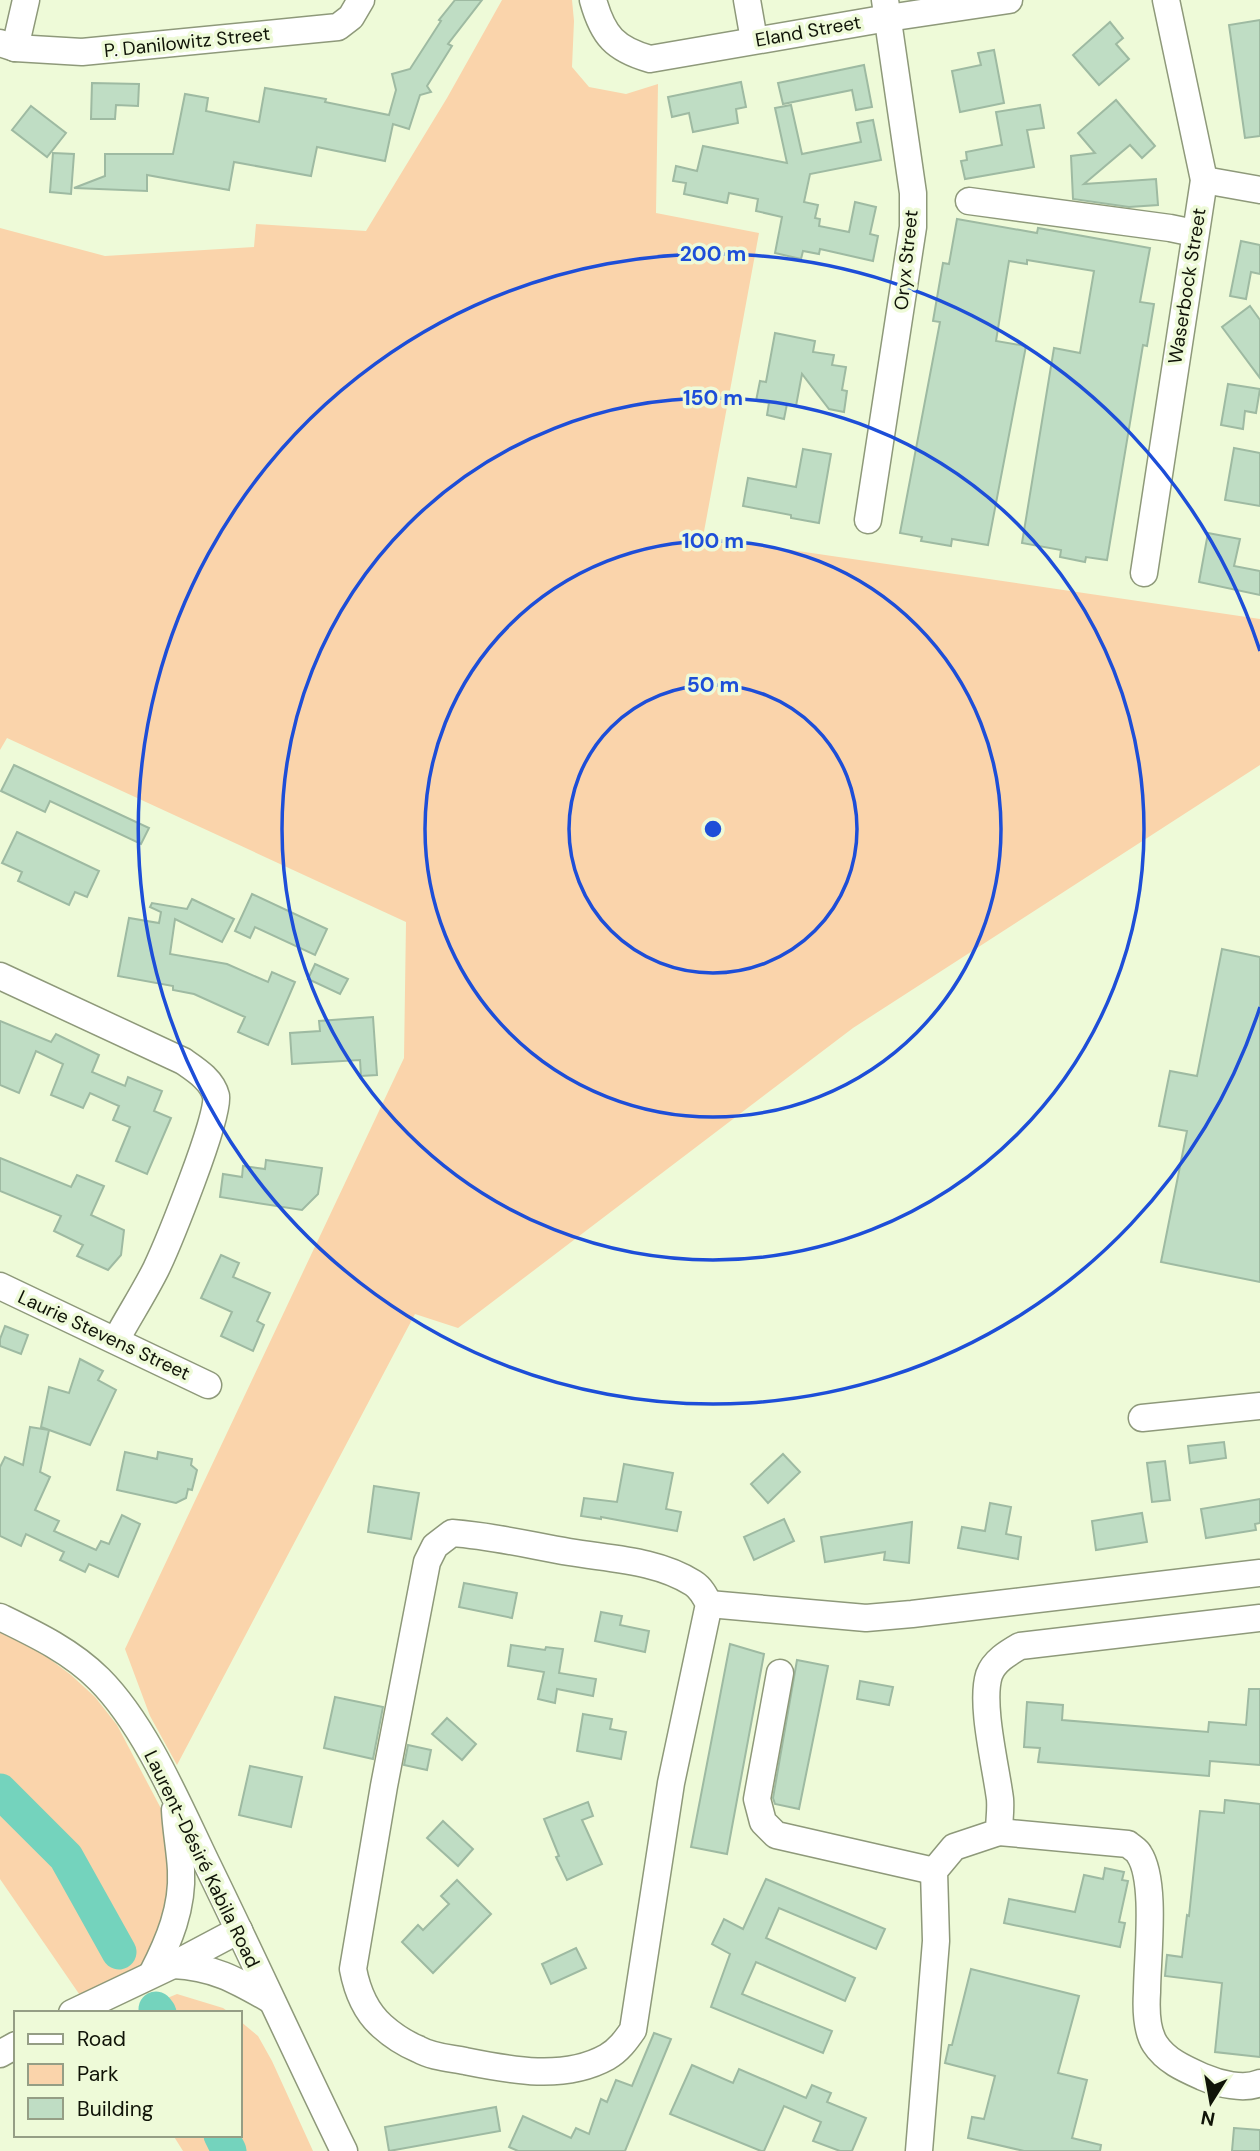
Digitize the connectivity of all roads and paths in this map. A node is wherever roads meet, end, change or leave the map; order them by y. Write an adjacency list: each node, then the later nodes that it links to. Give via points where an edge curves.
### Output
1 (26, 0): 9 (street)
2 (361, 0): 9 (street, P. Danilowitz Street, via 338,27 101,51)
3 (593, 0): 8 (street, Eland Street, via 597,17 612,40 628,53 650,59)
4 (747, 0): 8 (street)
5 (1009, 0): 7 (street, Eland Street)
6 (1166, 0): 10 (street, Waserbock Street)
7 (887, 9): 8 (street, Eland Street); 14 (street, Oryx Street, via 913,193 913,227)
8 (754, 40)
9 (8, 46)
10 (1204, 180): 11 (street); 13 (street, Waserbock Street)
11 (1260, 190)
12 (970, 201): 13 (street)
13 (1182, 230): 15 (street, Waserbock Street)
14 (868, 520)
15 (1144, 573)
16 (0, 975): 18 (street, via 183,1061 205,1076 216,1095 199,1160 157,1267)
17 (0, 1286): 18 (street, Laurie Stevens Street)
18 (116, 1340): 19 (street, Laurie Stevens Street)
19 (208, 1385)
20 (1260, 1406): 21 (street)
21 (1142, 1418)
22 (1260, 1573): 23 (street, via 866,1618)
23 (709, 1604): 23 (street, via 693,1583 628,1560 482,1535 452,1533 436,1546 424,1575 353,1969 366,2007 381,2025 419,2050 523,2071 584,2066 623,2044 633,2030 671,1783)
24 (0, 1617): 27 (street, Laurent-Désiré Kabila Road, via 45,1639 100,1681 141,1734)
25 (1260, 1618): 28 (street, via 1042,1642 1020,1646 1003,1656 990,1672 986,1693 1000,1801)
26 (780, 1673): 29 (street, via 757,1799 763,1822 776,1835)
27 (174, 1795): 30 (street, Laurent-Désiré Kabila Road); 31 (street, via 181,1870 179,1908)
28 (999, 1832): 29 (street, via 954,1847); 34 (street, via 1128,1844 1139,1854 1149,1882 1146,2012 1154,2042 1183,2068 1211,2081)
29 (934, 1871): 36 (street, via 936,1941)
30 (239, 1930): 31 (street); 32 (street, Laurent-Désiré Kabila Road)
31 (163, 1970): 32 (street, via 206,1968); 33 (street)
32 (271, 2000): 35 (street, Laurent-Désiré Kabila Road)
33 (76, 2011)
34 (1260, 2083)
35 (344, 2151)
36 (919, 2151)

